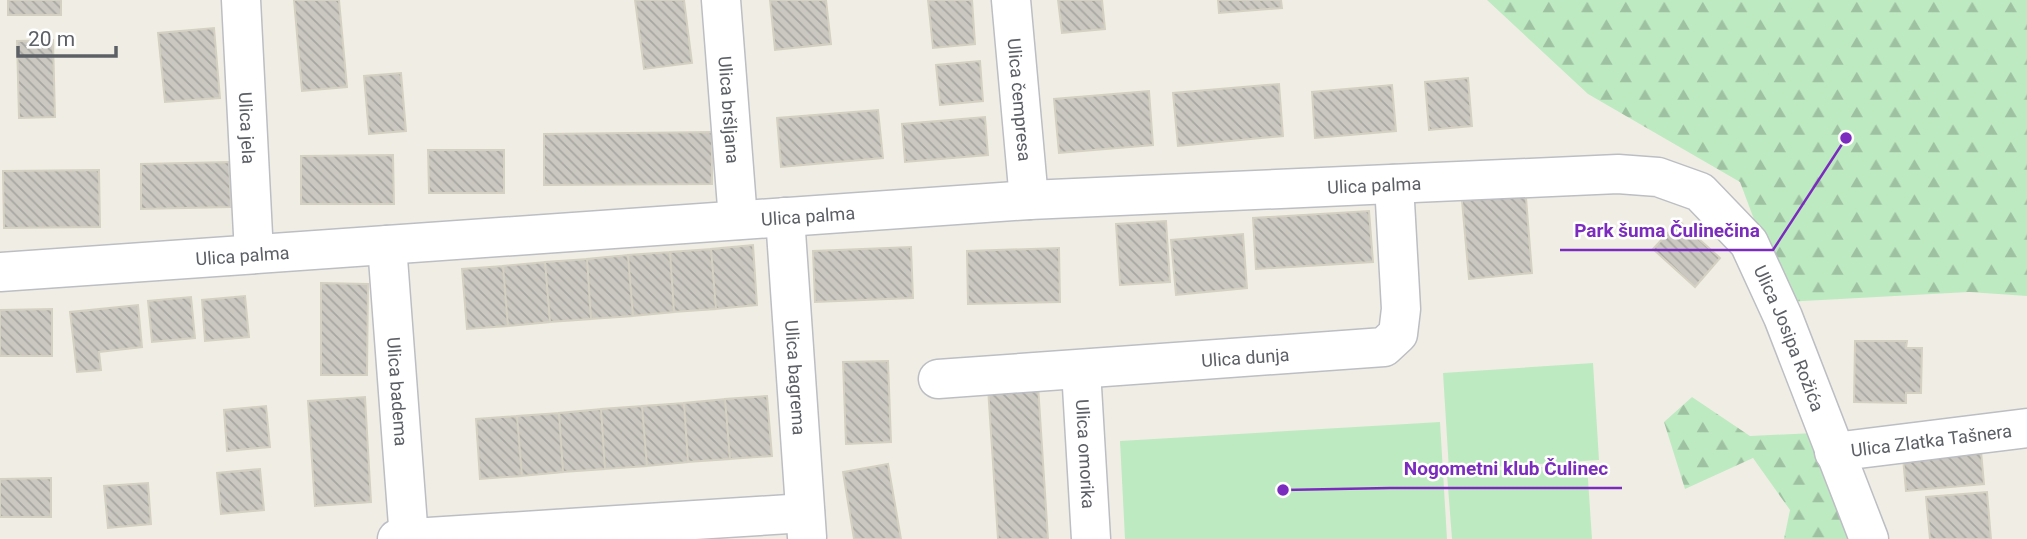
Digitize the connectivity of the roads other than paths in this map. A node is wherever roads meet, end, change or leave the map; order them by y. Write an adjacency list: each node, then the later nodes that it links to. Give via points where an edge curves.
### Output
1 (241, 0): 10 (street, Ulica jela)
2 (721, 0): 8 (street, Ulica bršljana)
3 (1011, 0): 6 (street, Ulica čempresa)
4 (1618, 174): 5 (street, Ulica palma); 15 (street, Ulica Josipa Rožića, via 1658,177 1700,192 1749,243 1783,317)
5 (1394, 184): 6 (street, Ulica palma); 12 (street, Ulica dunja, via 1401,309 1398,334 1384,347)
6 (1029, 200): 7 (street, Ulica palma)
7 (785, 217): 8 (street, Ulica palma); 16 (street, Ulica bagrema)
8 (738, 220): 9 (street, Ulica palma)
9 (387, 245): 10 (street, Ulica palma); 18 (street, Ulica badema)
10 (254, 254): 11 (street, Ulica palma)
11 (0, 272)
12 (1081, 370): 13 (street, Ulica dunja); 19 (street, Ulica omorika)
13 (938, 379)
14 (2027, 428): 15 (street, Ulica Zlatka Tašnera)
15 (1834, 452): 20 (street, Ulica Josipa Rožića)
16 (806, 526): 18 (street)
17 (397, 539): 18 (street)
18 (409, 539)
19 (1091, 539)
20 (1870, 539)

